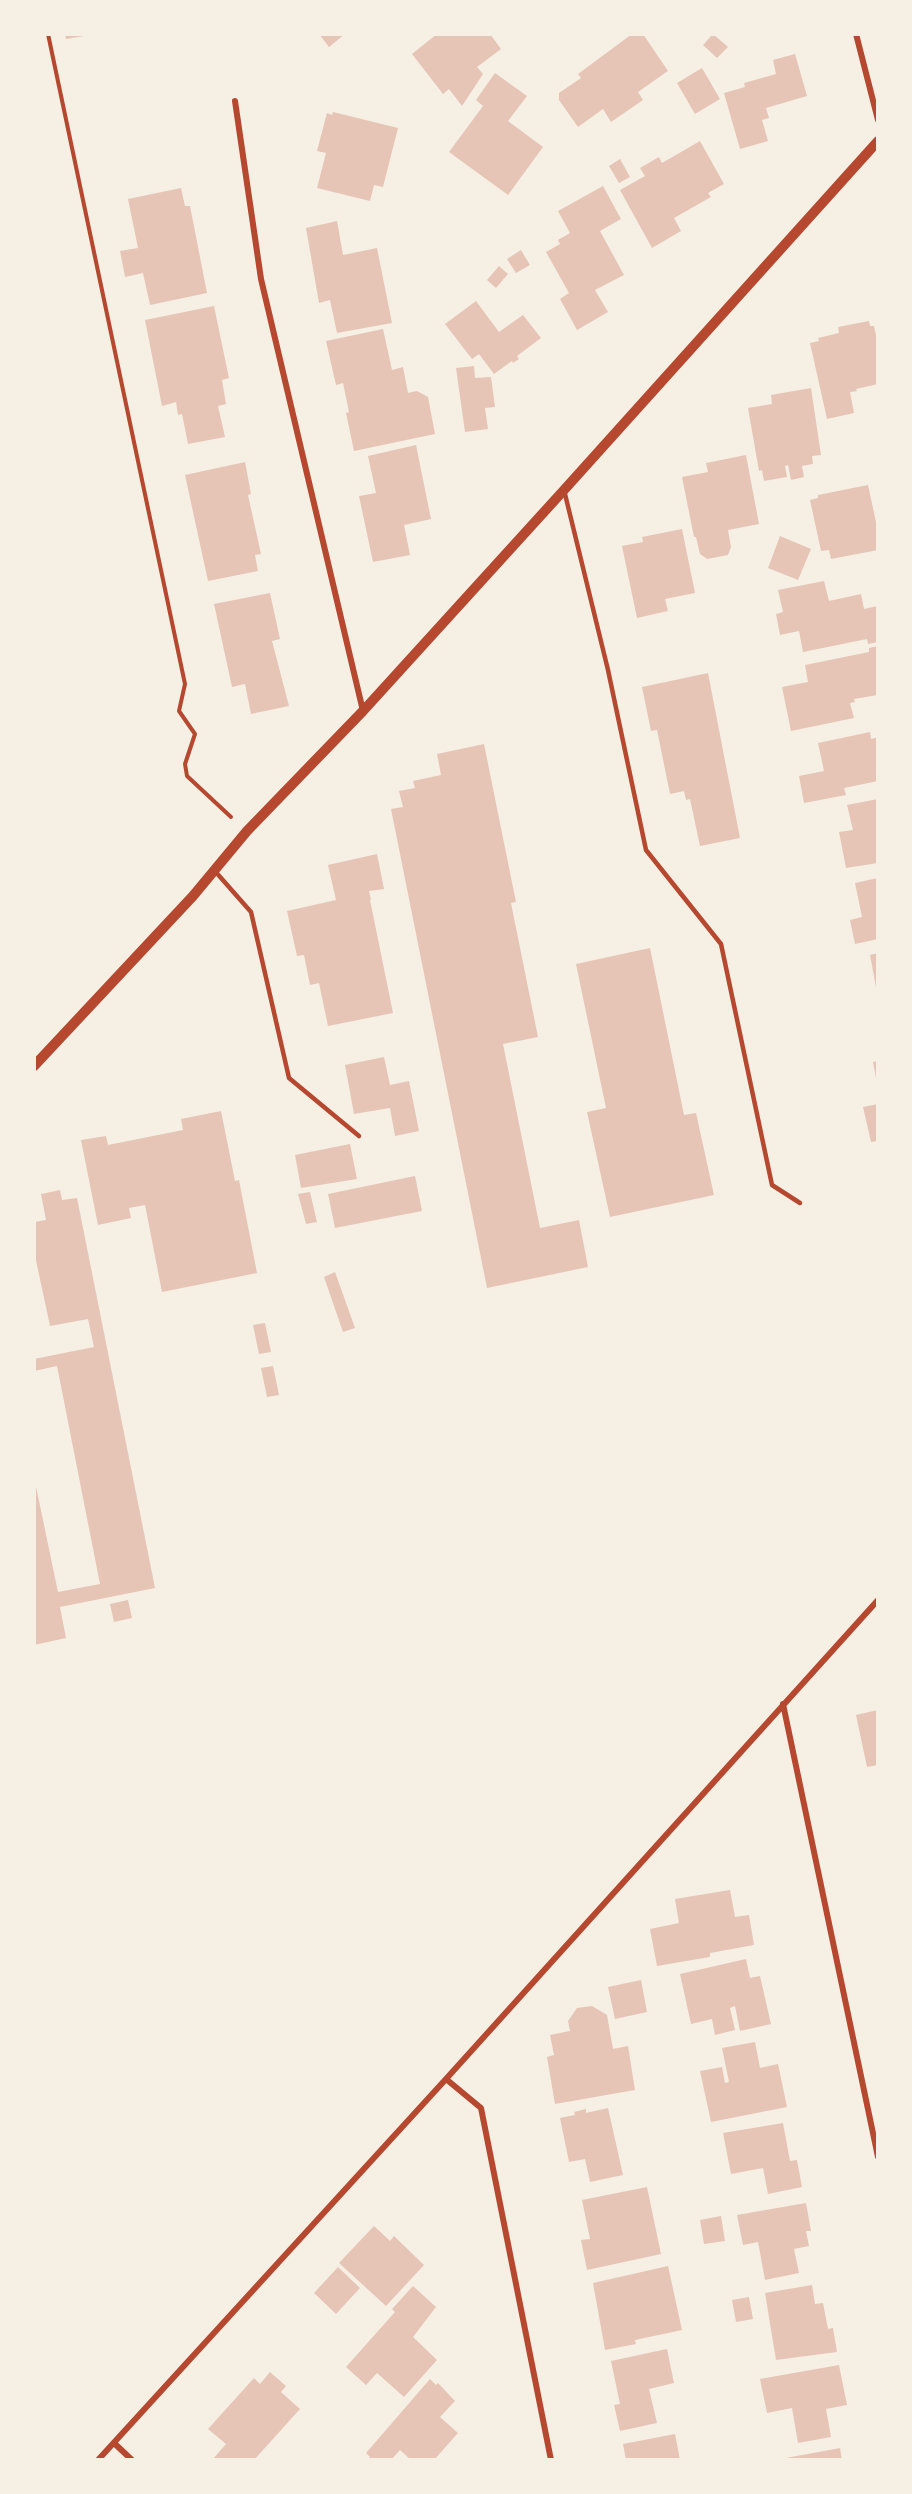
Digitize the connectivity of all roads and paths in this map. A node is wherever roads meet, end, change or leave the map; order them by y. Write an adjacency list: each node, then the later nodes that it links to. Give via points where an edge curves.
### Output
1 (48, 34): 8 (path, via 185,684 179,711 195,734 185,764 187,776)
2 (856, 34): 4 (street)
3 (235, 101): 7 (street, via 261,279)
4 (878, 120)
5 (878, 141): 6 (street)
6 (564, 490): 7 (street); 12 (lane, via 646,850 721,944 772,1185)
7 (363, 711): 8 (street)
8 (247, 831): 9 (street)
9 (214, 870): 10 (street); 11 (lane, via 251,912 289,1078)
10 (34, 1066)
11 (360, 1136)
12 (800, 1203)
13 (878, 1600): 14 (street)
14 (783, 1704): 15 (street); 16 (street)
15 (446, 2079): 17 (street); 20 (street, via 481,2108)
16 (878, 2157)
17 (114, 2443): 18 (street); 19 (street)
18 (98, 2460)
19 (132, 2460)
20 (551, 2460)

